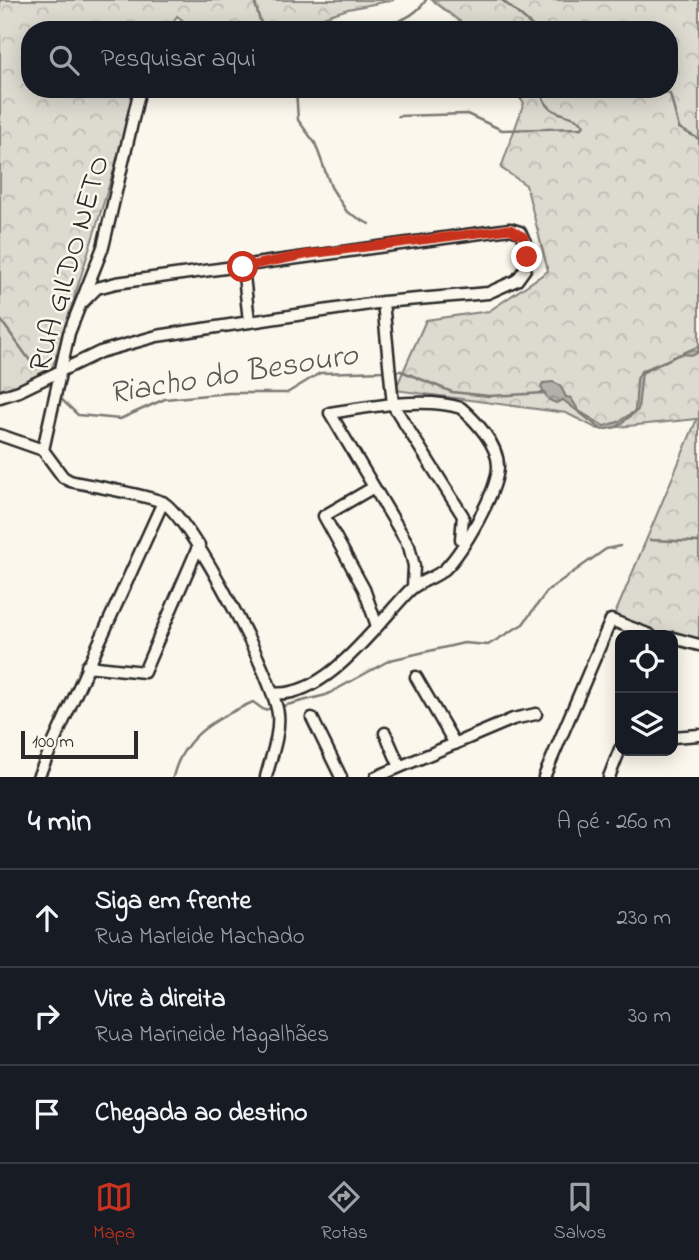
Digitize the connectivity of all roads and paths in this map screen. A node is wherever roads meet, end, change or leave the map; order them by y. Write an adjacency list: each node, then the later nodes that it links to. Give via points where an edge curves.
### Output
1 (138, 98): 4 (street, RUA GILDO NETO, via 103,247)
2 (243, 267): 3 (street, via 310,254 516,230 524,237 527,257 517,280 505,287 460,297); 4 (street, via 102,286); 5 (street)
3 (383, 302): 5 (street); 8 (street)
4 (80, 305): 6 (street, RUA GILDO NETO)
5 (249, 321): 6 (street, via 138,340)
6 (61, 369): 7 (street); 10 (street, RUA GILDO NETO)
7 (0, 397)
8 (393, 405): 11 (street, via 330,413); 14 (street, via 463,516); 14 (street, via 461,408 496,455 495,483)
9 (0, 435): 10 (street)
10 (43, 450): 12 (street, via 70,481)
11 (374, 487): 15 (street, via 409,546); 16 (street, via 324,516 364,589)
12 (163, 502): 13 (street); 20 (street)
13 (199, 545): 20 (street, via 144,672); 22 (street)
14 (458, 549): 15 (street, via 446,568)
15 (413, 587): 16 (street)
16 (377, 626): 22 (street, via 316,683 291,693)
17 (637, 630): 35 (street, via 611,620)
18 (678, 639): 19 (street)
19 (699, 645)
20 (87, 666): 31 (street)
21 (415, 677): 28 (street)
22 (272, 693): 32 (street, via 277,733)
23 (536, 714): 28 (street)
24 (312, 718): 33 (street)
25 (385, 733): 30 (street)
26 (699, 735): 27 (street)
27 (678, 737)
28 (455, 744): 30 (street)
29 (617, 756): 36 (street)
30 (400, 767): 34 (street)
31 (38, 777)
32 (265, 777)
33 (341, 777)
34 (376, 777)
35 (544, 777)
36 (609, 777)

